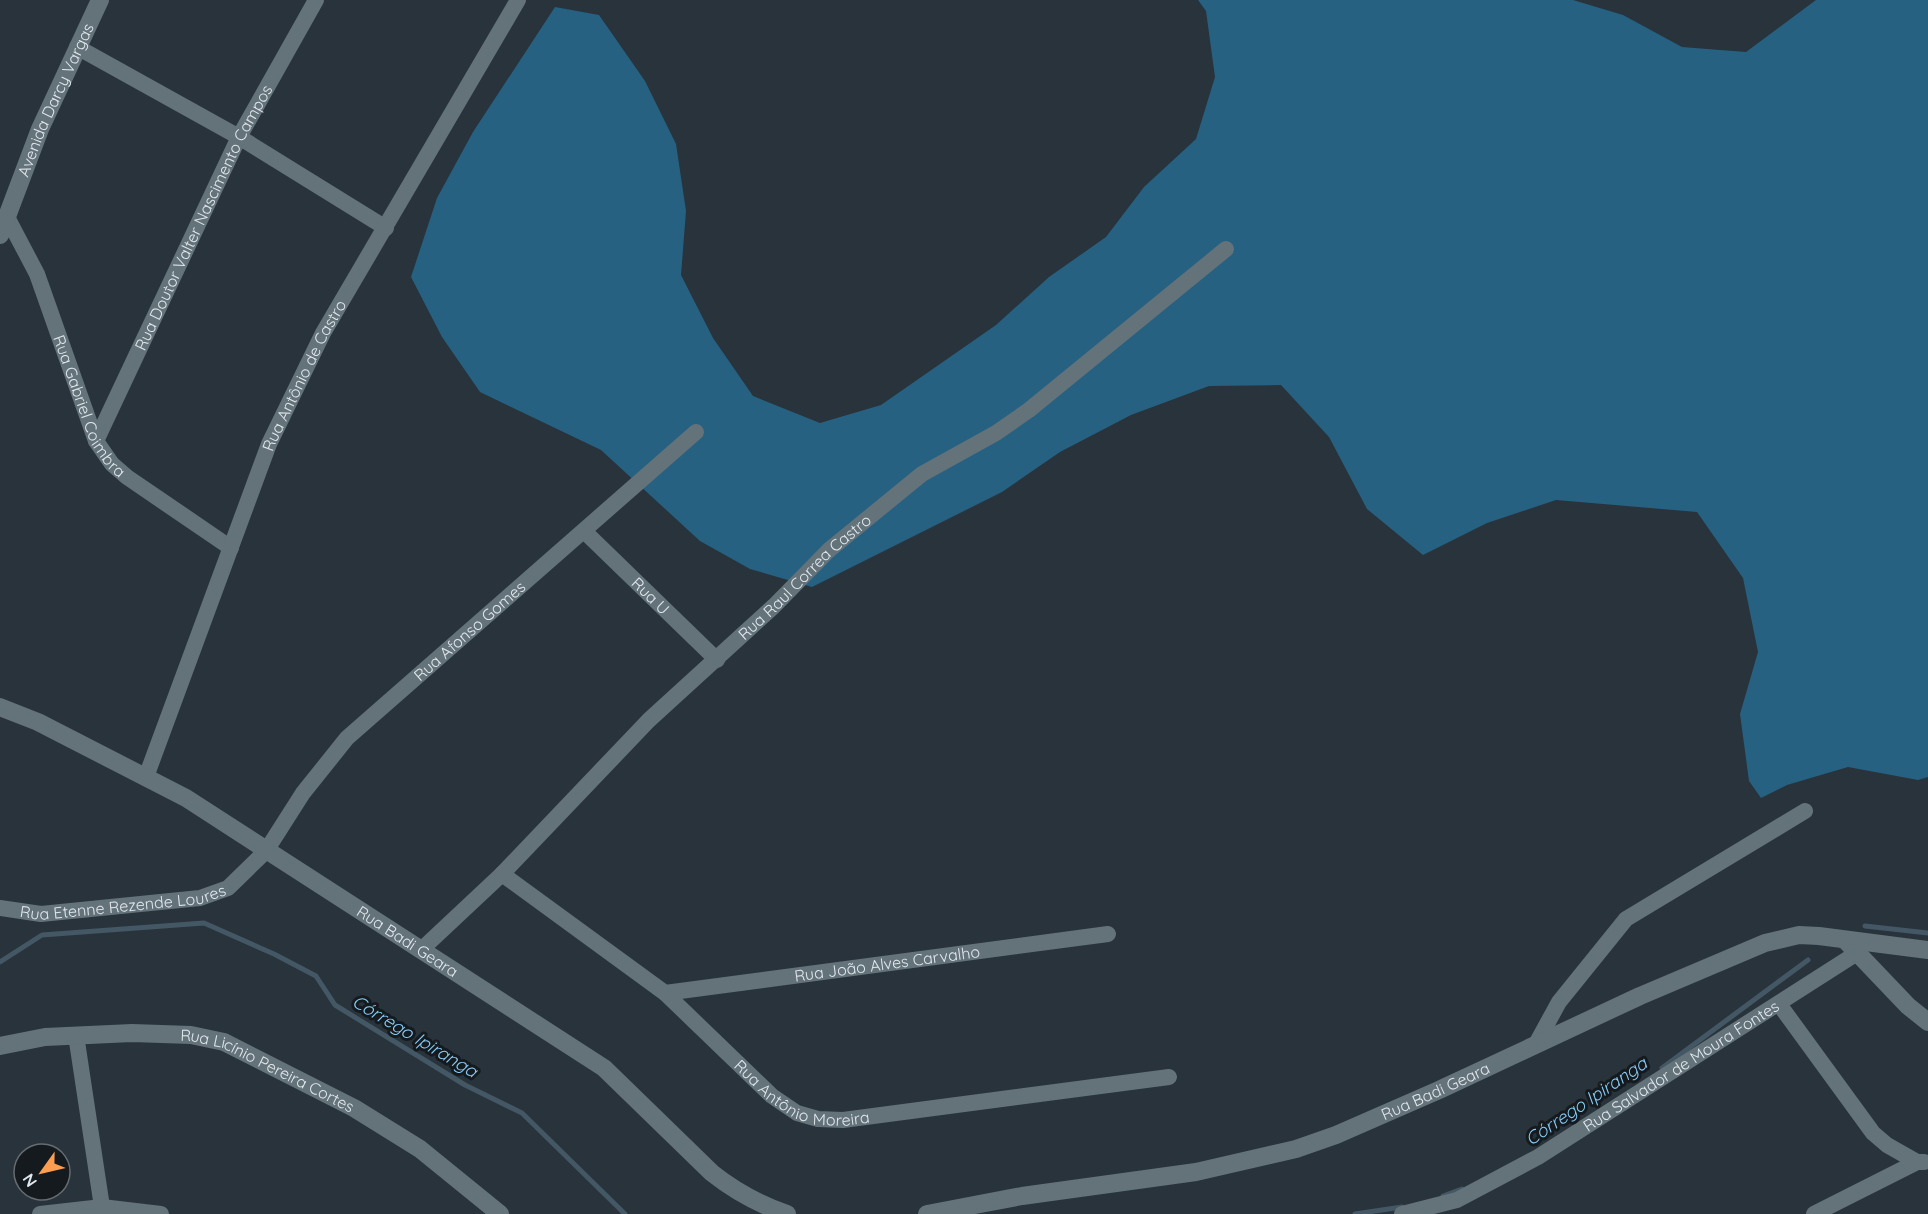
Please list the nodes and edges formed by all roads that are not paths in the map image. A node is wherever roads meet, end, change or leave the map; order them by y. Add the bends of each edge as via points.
1 (100, 0) edge
2 (316, 0) edge
3 (518, 0) edge
4 (77, 47) junction
5 (239, 137) junction
6 (7, 217) junction
7 (386, 228) junction
8 (0, 235) edge
9 (1226, 249) dead end
10 (696, 432) dead end
11 (96, 441) junction
12 (584, 531) junction
13 (231, 548) junction
14 (717, 660) junction
15 (0, 707) edge
16 (146, 777) junction
17 (1805, 811) dead end
18 (266, 851) junction
19 (502, 874) junction
20 (0, 908) edge
21 (1108, 934) dead end
22 (1852, 947) junction
23 (422, 949) junction
24 (1928, 950) edge
25 (665, 993) junction
26 (1779, 1004) junction
27 (1928, 1022) edge
28 (76, 1035) junction
29 (1536, 1044) junction
30 (0, 1046) edge
31 (1169, 1077) dead end
32 (1922, 1162) edge
33 (102, 1207) junction
34 (40, 1214) edge
35 (161, 1214) edge
36 (500, 1214) edge
37 (787, 1214) edge
38 (927, 1214) edge
39 (1402, 1214) edge
40 (1814, 1214) edge

1 - 4 street, Avenida Darcy Vargas
2 - 5 street, Rua Doutor Valter Nascimento Campos
3 - 7 street, Rua Antônio de Castro via 467,82
4 - 5 street
4 - 6 street, Avenida Darcy Vargas
5 - 7 street
5 - 11 street, Rua Doutor Valter Nascimento Campos
6 - 8 street, Avenida Darcy Vargas
6 - 11 street, Rua Gabriel Coimbra via 37,273
7 - 13 street, Rua Antônio de Castro via 323,333 279,423
9 - 14 street, Rua Raul Correa Castro via 1029,410 922,474 863,520
10 - 12 street, Rua Afonso Gomes
11 - 13 street, Rua Gabriel Coimbra via 127,477
12 - 14 street, Rua U
12 - 18 street, Rua Afonso Gomes via 347,738 303,793
13 - 16 street, Rua Antônio de Castro
14 - 19 street, Rua Raul Correa Castro via 655,714
15 - 16 street, Rua Badi Geara
16 - 18 street, Rua Badi Geara via 186,798
17 - 29 street via 1626,919 1559,1002
18 - 20 street, Rua Etenne Rezende Loures via 228,888 200,898 41,914
18 - 23 street, Rua Badi Geara
19 - 23 street, Rua Raul Correa Castro
19 - 25 street, Rua Antônio Moreira
21 - 25 street, Rua João Alves Carvalho
22 - 24 street, Rua Badi Geara
22 - 26 street, Rua Salvador de Moura Fontes
22 - 27 street
22 - 29 street, Rua Badi Geara via 1799,935 1765,943
23 - 37 street, Rua Badi Geara via 604,1068 730,1188
25 - 31 street, Rua Antônio Moreira via 771,1095 797,1113 818,1119 843,1120
26 - 32 street via 1873,1133 1887,1145
26 - 39 street, Rua Salvador de Moura Fontes via 1479,1190 1457,1200
28 - 30 street, Rua Licínio Pereira Cortes
28 - 33 street
28 - 36 street, Rua Licínio Pereira Cortes via 191,1035 224,1042 354,1108 420,1149
29 - 38 street, Rua Badi Geara via 1439,1090 1296,1149 1196,1172 1022,1196
32 - 40 street
33 - 34 street
33 - 35 street

